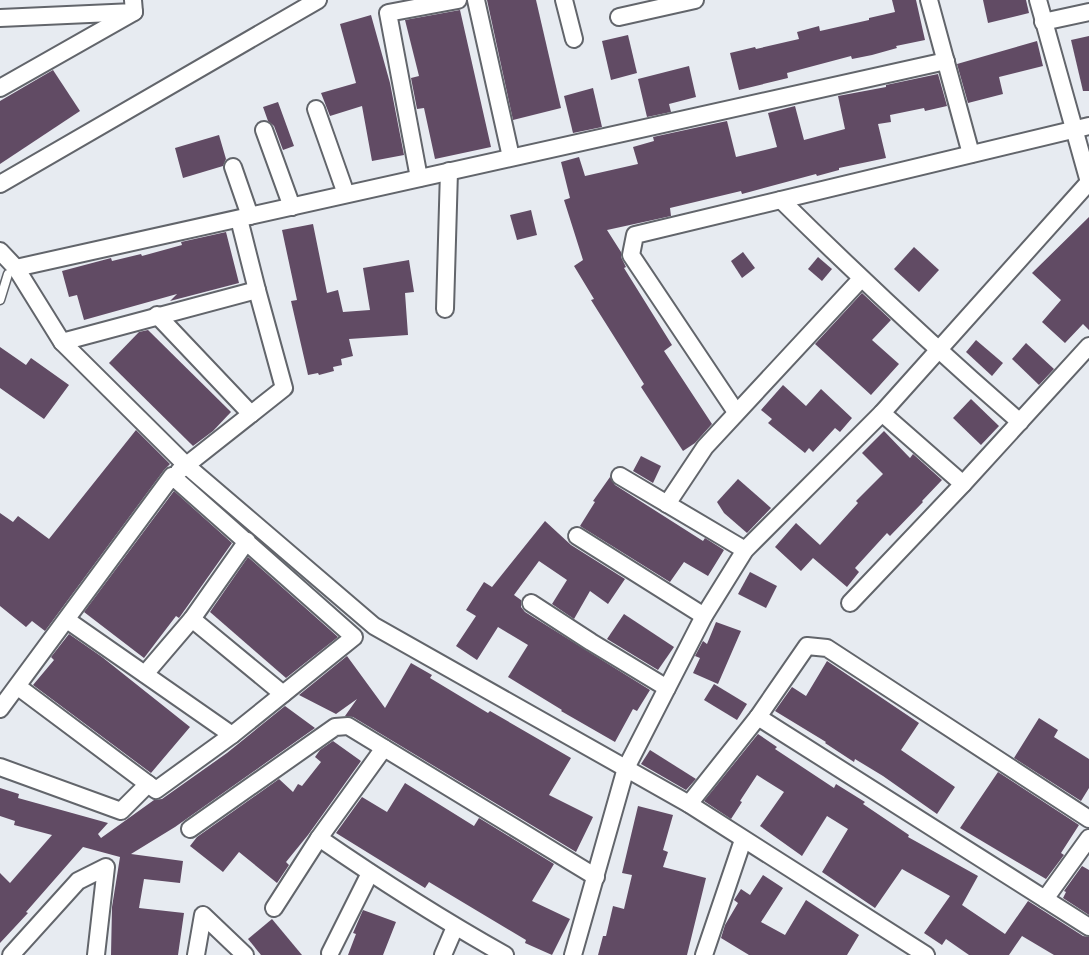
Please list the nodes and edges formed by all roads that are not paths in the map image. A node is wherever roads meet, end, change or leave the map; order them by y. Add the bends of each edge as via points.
1 (318, 0) edge
2 (458, 0) edge
3 (476, 0) edge
4 (564, 0) edge
5 (695, 0) edge
6 (929, 0) edge
7 (1038, 0) edge
8 (133, 6) edge
9 (1089, 12) edge
10 (619, 17) dead end
11 (0, 18) edge
12 (1043, 22) junction
13 (574, 39) dead end
14 (946, 61) junction
15 (0, 88) edge
16 (316, 109) dead end
17 (1081, 128) edge
18 (264, 130) dead end
19 (971, 154) junction
20 (511, 157) junction
21 (232, 167) dead end
22 (449, 171) junction
23 (419, 178) junction
24 (1089, 182) edge
25 (0, 184) edge
26 (346, 194) junction
27 (781, 200) junction
28 (292, 207) junction
29 (244, 218) junction
30 (0, 250) edge
31 (11, 273) edge
32 (861, 279) junction
33 (257, 290) junction
34 (0, 300) edge
35 (445, 309) dead end
36 (157, 315) junction
37 (62, 342) junction
38 (1089, 346) edge
39 (938, 350) junction
40 (736, 412) junction
41 (882, 413) junction
42 (251, 414) junction
43 (1020, 422) junction
44 (187, 466) junction
45 (172, 476) junction
46 (620, 476) dead end
47 (963, 484) junction
48 (667, 504) junction
49 (578, 536) dead end
50 (247, 542) junction
51 (745, 550) junction
52 (531, 603) dead end
53 (850, 603) dead end
54 (704, 616) junction
55 (192, 619) junction
56 (67, 620) junction
57 (145, 674) junction
58 (17, 686) junction
59 (667, 688) junction
60 (283, 694) junction
61 (0, 709) edge
62 (758, 717) junction
63 (232, 735) junction
64 (384, 748) junction
65 (0, 767) edge
66 (626, 768) junction
67 (148, 783) junction
68 (689, 804) junction
69 (1089, 819) edge
70 (190, 829) dead end
71 (319, 838) junction
72 (1089, 838) edge
73 (743, 840) junction
74 (370, 873) junction
75 (596, 878) junction
76 (1045, 899) junction
77 (274, 908) dead end
78 (455, 927) junction
79 (1089, 927) edge
80 (330, 953) dead end
81 (11, 955) edge
82 (96, 955) edge
83 (196, 955) edge
84 (245, 955) edge
85 (443, 955) edge
86 (505, 955) edge
87 (573, 955) edge
88 (704, 955) edge
89 (926, 955) edge

1 - 25 street
2 - 23 street via 388,13
3 - 20 street
4 - 13 street
5 - 10 street
6 - 14 street
7 - 12 street
8 - 11 street
8 - 15 street
9 - 12 street
12 - 17 street
14 - 19 street
14 - 20 street
16 - 26 street
17 - 19 street
17 - 24 street
18 - 28 street
19 - 27 street
20 - 22 street
21 - 29 street
22 - 23 street
22 - 35 street
23 - 26 street
24 - 39 street
26 - 28 street
27 - 32 street
27 - 40 street via 635,235 631,255
28 - 29 street
29 - 31 street
29 - 33 street
30 - 31 street
31 - 34 lane
31 - 37 street
32 - 39 street
32 - 40 street
33 - 36 street
33 - 42 street via 284,388
36 - 37 street
36 - 42 street
37 - 44 street
38 - 43 street
39 - 41 street
39 - 43 street
40 - 48 street via 705,447
41 - 47 street
41 - 51 street
42 - 44 street
43 - 47 street
44 - 45 street
44 - 66 street via 374,626
45 - 50 street
45 - 56 street
46 - 48 street
47 - 53 street
48 - 51 street
49 - 54 street
50 - 55 street
50 - 60 street via 354,637
51 - 54 street
52 - 59 street
54 - 59 street
55 - 57 street
55 - 60 street
56 - 57 street
56 - 58 street
57 - 63 street
58 - 61 street
58 - 67 street
59 - 66 street
60 - 63 street
62 - 68 street
62 - 69 street via 807,646 827,648
62 - 76 street
63 - 67 street via 156,790
64 - 70 street via 348,726 335,727
64 - 71 street
64 - 75 street
65 - 67 street via 121,811
66 - 68 street
66 - 75 street
68 - 73 street
71 - 74 street
71 - 77 street
72 - 76 street
73 - 88 street
73 - 89 street
74 - 78 street
74 - 80 street
75 - 87 street
76 - 79 street
78 - 85 street
78 - 86 street
81 - 82 street via 78,880 106,867
83 - 84 street via 204,915

